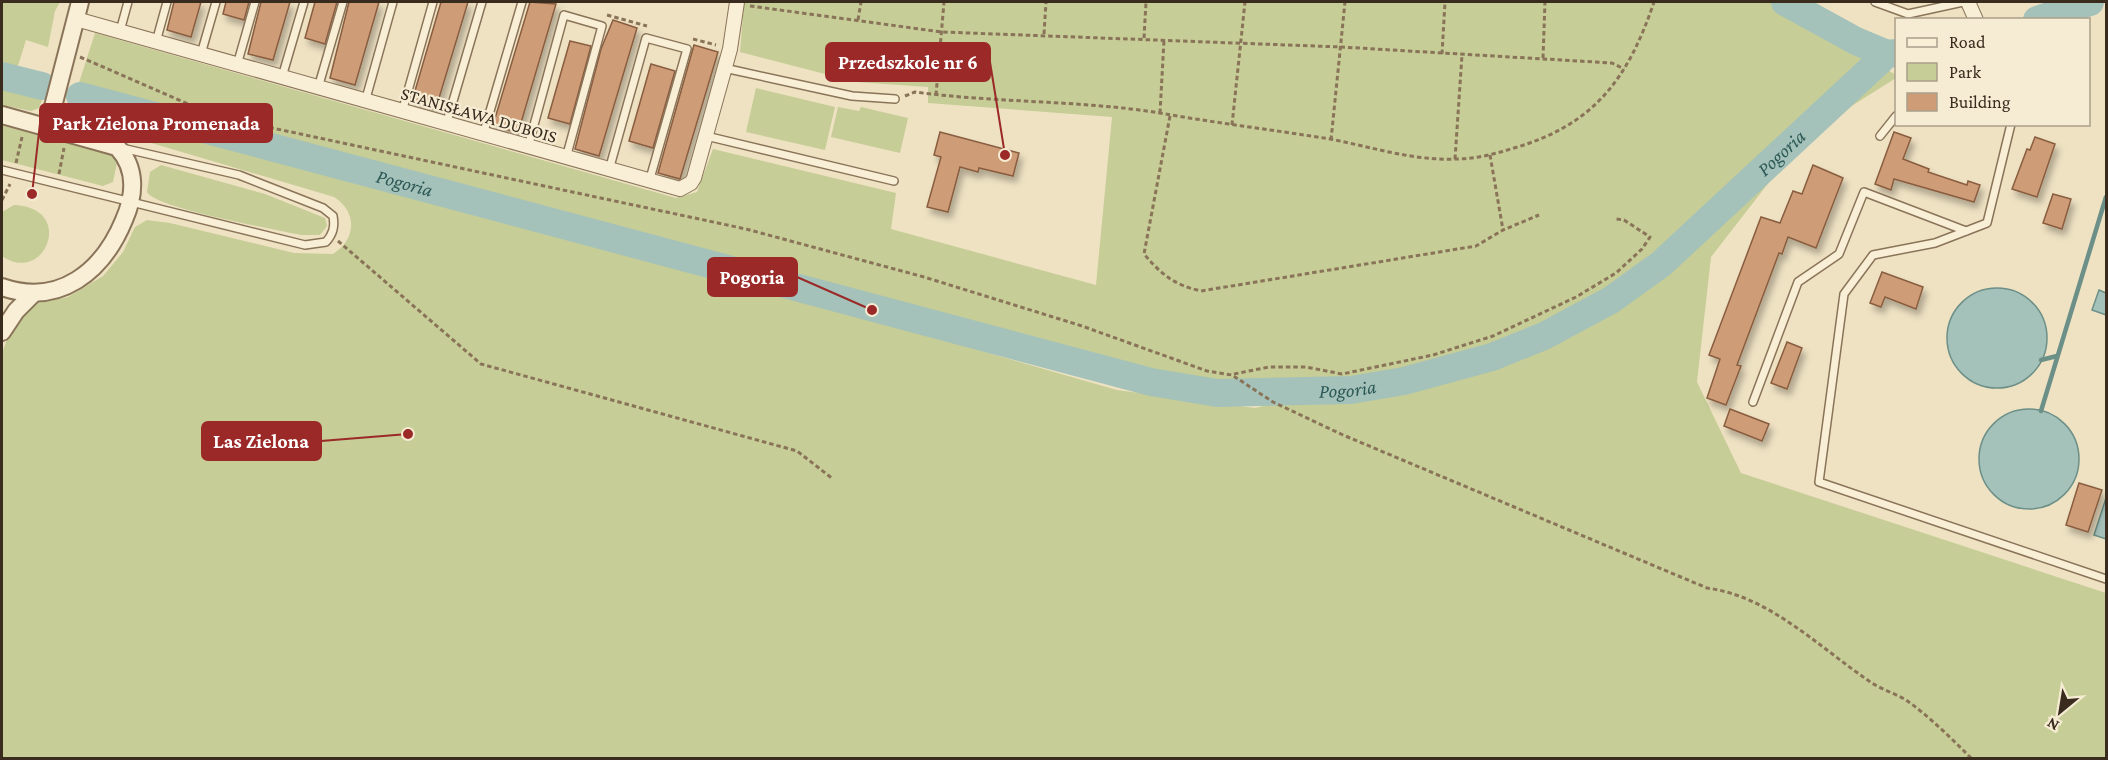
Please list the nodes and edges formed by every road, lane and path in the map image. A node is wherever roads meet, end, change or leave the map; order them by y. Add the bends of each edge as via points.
1 (80, 2) edge
2 (128, 2) edge
3 (167, 2) edge
4 (216, 2) edge
5 (255, 2) edge
6 (304, 2) edge
7 (343, 2) edge
8 (393, 2) edge
9 (433, 2) edge
10 (482, 2) edge
11 (522, 2) edge
12 (861, 2) edge
13 (944, 2) edge
14 (1046, 2) edge
15 (1146, 2) edge
16 (1245, 2) edge
17 (1345, 2) edge
18 (1445, 2) edge
19 (1545, 2) edge
20 (1654, 2) edge
21 (1875, 2) edge
22 (1963, 2) edge
23 (1968, 2) edge
24 (737, 5) edge
25 (597, 12) dead end
26 (1975, 18) edge
27 (76, 19) junction
28 (858, 21) junction
29 (649, 27) dead end
30 (120, 32) junction
31 (942, 32) junction
32 (1044, 34) junction
33 (684, 36) dead end
34 (1144, 38) junction
35 (1164, 40) junction
36 (156, 42) junction
37 (1241, 44) junction
38 (1341, 47) junction
39 (730, 49) junction
40 (67, 54) junction
41 (201, 54) junction
42 (1442, 54) junction
43 (1462, 55) junction
44 (1543, 58) junction
45 (237, 65) junction
46 (724, 68) junction
47 (1624, 69) junction
48 (282, 78) junction
49 (318, 88) junction
50 (936, 95) junction
51 (895, 99) joint
52 (365, 102) junction
53 (402, 112) junction
54 (1160, 113) junction
55 (2, 115) edge
56 (1170, 116) junction
57 (1895, 117) edge
58 (27, 121) junction
59 (446, 125) junction
60 (1232, 125) junction
61 (48, 126) junction
62 (2011, 126) edge
63 (68, 132) junction
64 (483, 135) junction
65 (706, 136) junction
66 (1880, 136) dead end
67 (1331, 140) junction
68 (117, 147) junction
69 (528, 147) junction
70 (1490, 155) junction
71 (566, 158) junction
72 (1455, 159) junction
73 (2, 170) edge
74 (609, 170) junction
75 (13, 173) junction
76 (894, 181) dead end
77 (649, 182) junction
78 (57, 184) junction
79 (2, 200) edge
80 (131, 203) junction
81 (1539, 215) dead end
82 (1616, 219) dead end
83 (1503, 230) junction
84 (1966, 231) junction
85 (332, 235) junction
86 (2, 287) edge
87 (34, 293) junction
88 (2, 332) edge
89 (1232, 375) junction
90 (1753, 402) dead end
91 (833, 479) dead end
92 (2106, 579) edge
93 (1971, 759) edge

1 - 27 street
2 - 30 lane
3 - 36 lane
4 - 41 lane
5 - 45 lane
6 - 48 lane
7 - 49 lane
8 - 52 lane
9 - 53 lane
10 - 59 lane
11 - 64 lane
12 - 28 path
13 - 31 path
14 - 32 path
15 - 34 path
16 - 37 path
17 - 38 path
18 - 42 path
19 - 44 path
20 - 47 path
21 - 22 lane via 1908,14
23 - 26 street
24 - 28 path
24 - 39 street, STANISŁAWA DUBOIS
25 - 29 path
27 - 30 street, STANISŁAWA DUBOIS
27 - 40 street
28 - 31 path
30 - 36 street, STANISŁAWA DUBOIS
31 - 32 path
31 - 50 path
32 - 34 path
33 - 39 path
34 - 35 path
35 - 37 path
35 - 54 path
36 - 41 street, STANISŁAWA DUBOIS
37 - 38 path
37 - 60 path
38 - 42 path
38 - 67 path
39 - 46 street, STANISŁAWA DUBOIS
40 - 61 street
40 - 89 path via 94,61 192,106 263,126 746,229 924,277 1082,326 1207,371
41 - 45 street, STANISŁAWA DUBOIS
42 - 43 path
43 - 44 path
43 - 72 path
44 - 47 path via 1612,63
45 - 48 street, STANISŁAWA DUBOIS
46 - 51 lane via 852,96
46 - 65 street, STANISŁAWA DUBOIS
47 - 70 path via 1595,106 1569,127
48 - 49 street, STANISŁAWA DUBOIS
49 - 52 street, STANISŁAWA DUBOIS
50 - 51 path via 915,92
50 - 54 path
52 - 53 street, STANISŁAWA DUBOIS
53 - 59 street, STANISŁAWA DUBOIS
54 - 56 path
55 - 58 street
56 - 60 path
56 - 83 path via 1144,254 1162,276 1185,287 1200,291 1476,246
57 - 66 lane
58 - 61 street
58 - 75 path
59 - 64 street, STANISŁAWA DUBOIS
60 - 67 path
61 - 63 street
62 - 84 lane via 1987,223
63 - 68 street
63 - 78 path
64 - 69 street, STANISŁAWA DUBOIS
65 - 76 lane
65 - 77 street, STANISŁAWA DUBOIS via 691,183 680,189
67 - 72 path via 1418,157
68 - 80 street via 130,169
68 - 85 lane via 239,175 322,208 333,216
69 - 71 street, STANISŁAWA DUBOIS
69 - 71 lane via 564,15 602,26
70 - 72 path
70 - 83 path
71 - 74 street, STANISŁAWA DUBOIS
73 - 75 lane
74 - 77 street, STANISŁAWA DUBOIS
74 - 77 lane via 646,38 687,49
75 - 78 lane
75 - 79 path
78 - 80 lane
80 - 85 lane via 305,245 326,242
80 - 87 street via 117,237 97,266 65,286
81 - 83 path
82 - 89 path via 1650,237 1642,249 1616,273 1576,297 1493,336 1433,355 1342,374 1306,367 1269,367
84 - 90 lane via 1863,192 1839,254 1798,282
84 - 92 lane via 1935,243 1873,255 1844,294 1819,482
85 - 91 path via 481,364 797,452
86 - 87 street
87 - 88 street
89 - 93 path via 1273,402 1343,435 1707,588 1732,591 1803,631 1871,683 1904,699

